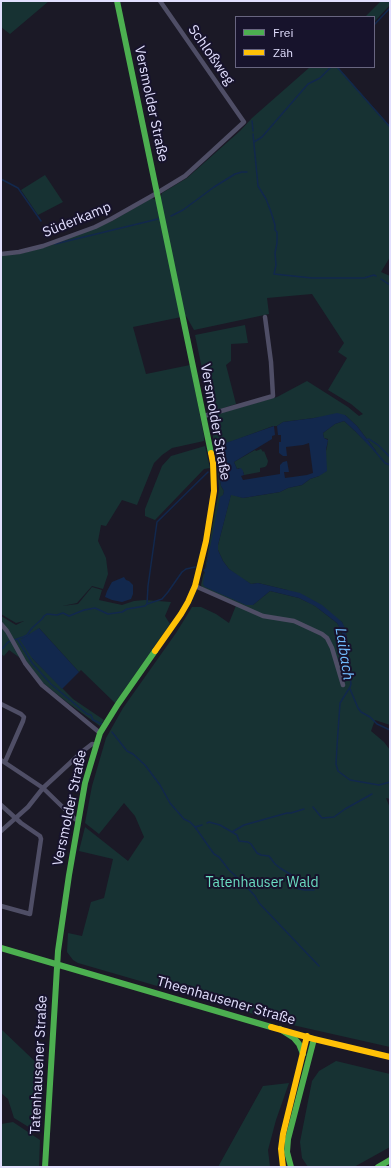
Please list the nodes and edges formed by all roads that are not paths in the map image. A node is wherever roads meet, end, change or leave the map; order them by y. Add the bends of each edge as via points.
1 (117, 1) edge
2 (160, 1) edge
3 (244, 122) joint
4 (157, 193) junction
5 (1, 254) edge
6 (265, 317) dead end
7 (204, 416) junction
8 (195, 586) junction
9 (1, 624) edge
10 (343, 685) dead end
11 (1, 704) edge
12 (100, 733) junction
13 (96, 745) junction
14 (3, 761) edge
15 (43, 788) junction
16 (1, 805) edge
17 (16, 818) junction
18 (78, 820) junction
19 (1, 831) edge
20 (1, 906) edge
21 (1, 948) edge
22 (57, 965) junction
23 (280, 1029) junction
24 (307, 1036) junction
25 (314, 1039) junction
26 (303, 1054) junction
27 (390, 1057) edge
28 (390, 1160) edge
29 (45, 1167) edge
30 (283, 1167) edge
31 (291, 1167) edge
32 (378, 1167) edge

1 - 4 main road, Versmolder Straße
2 - 3 street, Schloßweg
3 - 4 street, Süderkamp via 185,176
4 - 5 street, Süderkamp via 95,227 43,246
4 - 7 main road, Versmolder Straße
6 - 7 street via 273,396
7 - 8 main road, Versmolder Straße via 213,462 214,490 206,541
8 - 10 street via 264,616 294,621 322,634 332,648
8 - 12 main road, Versmolder Straße via 181,614
9 - 12 street via 42,685
11 - 14 street via 24,717
12 - 13 main road, Versmolder Straße
13 - 15 street via 88,746
13 - 18 main road, Versmolder Straße
14 - 15 street
15 - 17 street
15 - 18 street
16 - 17 street
17 - 19 street
17 - 20 street via 41,839 30,914
18 - 22 main road, Versmolder Straße
21 - 22 main road, Theenhausener Straße
22 - 23 main road, Theenhausener Straße
22 - 29 main road, Tatenhausener Straße
23 - 24 main road, Theenhausener Straße
23 - 26 main road via 294,1038
24 - 25 main road, Theenhausener Straße
24 - 26 main road
25 - 27 main road, Theenhausener Straße
25 - 31 main road via 288,1139 287,1152
26 - 30 main road via 283,1134
28 - 32 main road

